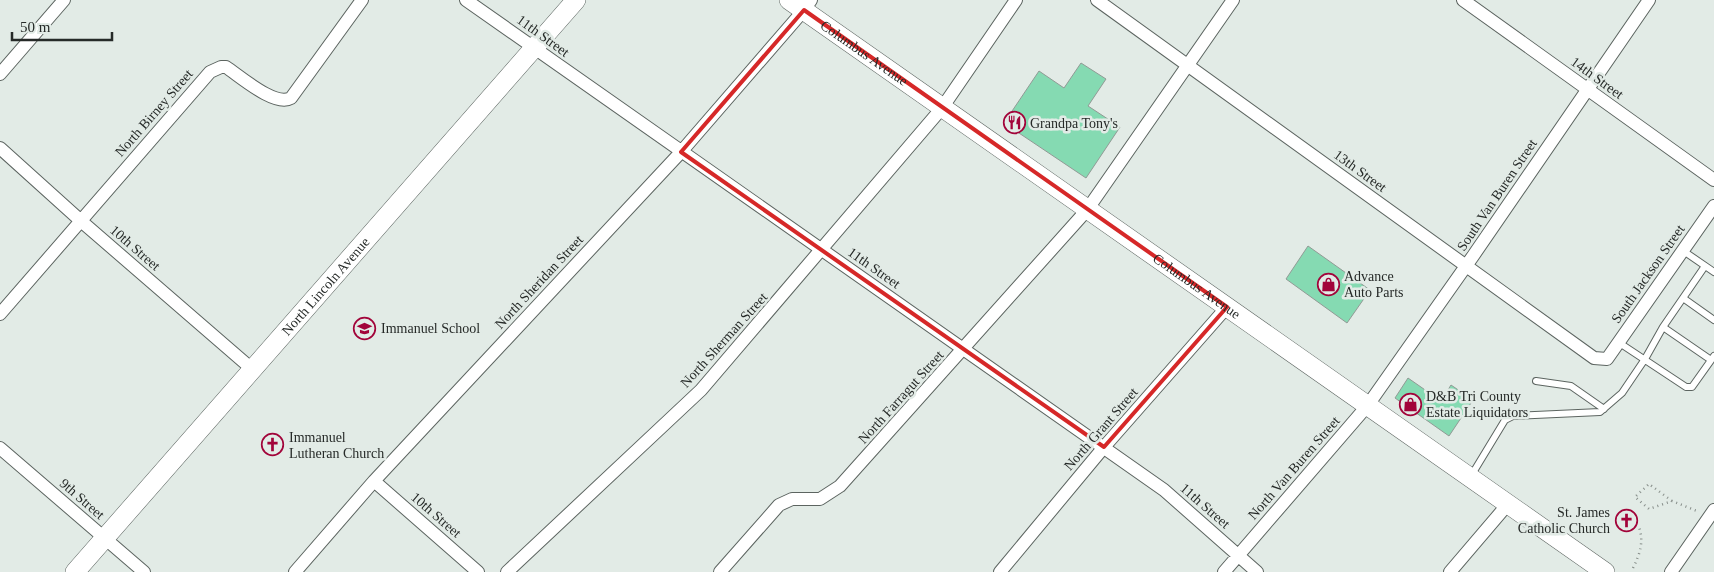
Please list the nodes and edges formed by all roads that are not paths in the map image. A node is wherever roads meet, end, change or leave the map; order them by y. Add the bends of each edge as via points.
1 (64, 0) edge
2 (362, 0) edge
3 (466, 0) edge
4 (576, 0) edge
5 (1016, 0) edge
6 (1098, 0) edge
7 (1233, 0) edge
8 (1463, 0) edge
9 (1649, 0) edge
10 (801, 4) edge
11 (534, 48) junction
12 (1189, 65) junction
13 (0, 74) edge
14 (1587, 90) junction
15 (942, 108) junction
16 (0, 148) edge
17 (681, 152) junction
18 (1714, 180) edge
19 (1714, 206) edge
20 (1087, 210) junction
21 (81, 221) junction
22 (822, 250) junction
23 (1682, 250) junction
24 (1705, 266) junction
25 (1466, 267) junction
26 (1714, 272) edge
27 (1683, 298) junction
28 (1227, 307) junction
29 (0, 314) edge
30 (1714, 320) edge
31 (1663, 327) junction
32 (1618, 342) junction
33 (964, 349) junction
34 (1712, 358) edge
35 (1607, 359) joint
36 (1644, 359) junction
37 (252, 369) junction
38 (1536, 381) dead end
39 (1368, 406) junction
40 (1604, 408) junction
41 (1104, 447) junction
42 (0, 448) edge
43 (1470, 477) junction
44 (374, 481) junction
45 (1508, 504) junction
46 (1714, 510) edge
47 (104, 538) junction
48 (1238, 555) junction
49 (75, 572) edge
50 (144, 572) edge
51 (295, 572) edge
52 (478, 572) edge
53 (508, 572) edge
54 (720, 572) edge
55 (1000, 572) edge
56 (1224, 572) edge
57 (1257, 572) edge
58 (1450, 572) edge
59 (1605, 572) edge
60 (1671, 572) edge

1 - 13 street
2 - 21 street, North Birney Street via 292,98 286,101 264,93 226,67 210,72
3 - 11 street, 11th Street
4 - 11 street, North Lincoln Avenue
5 - 15 street, North Sherman Street
6 - 12 street, 13th Street
7 - 12 street, North Farragut Street
8 - 14 street, 14th Street
9 - 14 street, South Van Buren Street
10 - 15 street, Columbus Avenue
10 - 17 street, North Sheridan Street
11 - 17 street, 11th Street
11 - 37 street, North Lincoln Avenue
12 - 20 street, North Farragut Street
12 - 25 street, 13th Street
14 - 18 street, 14th Street
14 - 25 street, South Van Buren Street
15 - 20 street, Columbus Avenue
15 - 22 street, North Sherman Street
16 - 21 street, 10th Street
17 - 22 street, 11th Street
17 - 44 street, North Sheridan Street
19 - 23 street, South Jackson Street
20 - 28 street, Columbus Avenue
20 - 33 street, North Farragut Street
21 - 29 street, North Birney Street
21 - 37 street, 10th Street
22 - 33 street, 11th Street
22 - 53 street, North Sherman Street via 700,390
23 - 24 lane
23 - 32 street, South Jackson Street
24 - 26 lane
24 - 27 lane
25 - 35 street, 13th Street via 1594,358
25 - 39 street, South Van Buren Street
27 - 30 lane
27 - 31 lane
28 - 39 street, Columbus Avenue
28 - 41 street, North Grant Street
31 - 34 lane
31 - 36 lane
32 - 35 street, South Jackson Street
32 - 36 lane
33 - 41 street, 11th Street
33 - 54 street, North Farragut Street via 840,486 820,499 792,499 779,505
34 - 36 lane via 1692,387 1686,387
36 - 40 lane via 1622,393
37 - 47 street, North Lincoln Avenue
38 - 40 lane via 1571,386
39 - 43 street, Columbus Avenue
39 - 48 street, North Van Buren Street
40 - 43 lane via 1600,412 1513,416 1505,420
41 - 48 street, 11th Street via 1164,490
41 - 55 street, North Grant Street
42 - 47 street, 9th Street
43 - 45 street, Columbus Avenue
44 - 51 street, North Sheridan Street
44 - 52 street, 10th Street
45 - 58 street
45 - 59 street, Columbus Avenue
46 - 60 street
47 - 49 street, North Lincoln Avenue
47 - 50 street, 9th Street
48 - 56 street, North Van Buren Street
48 - 57 street, 11th Street

